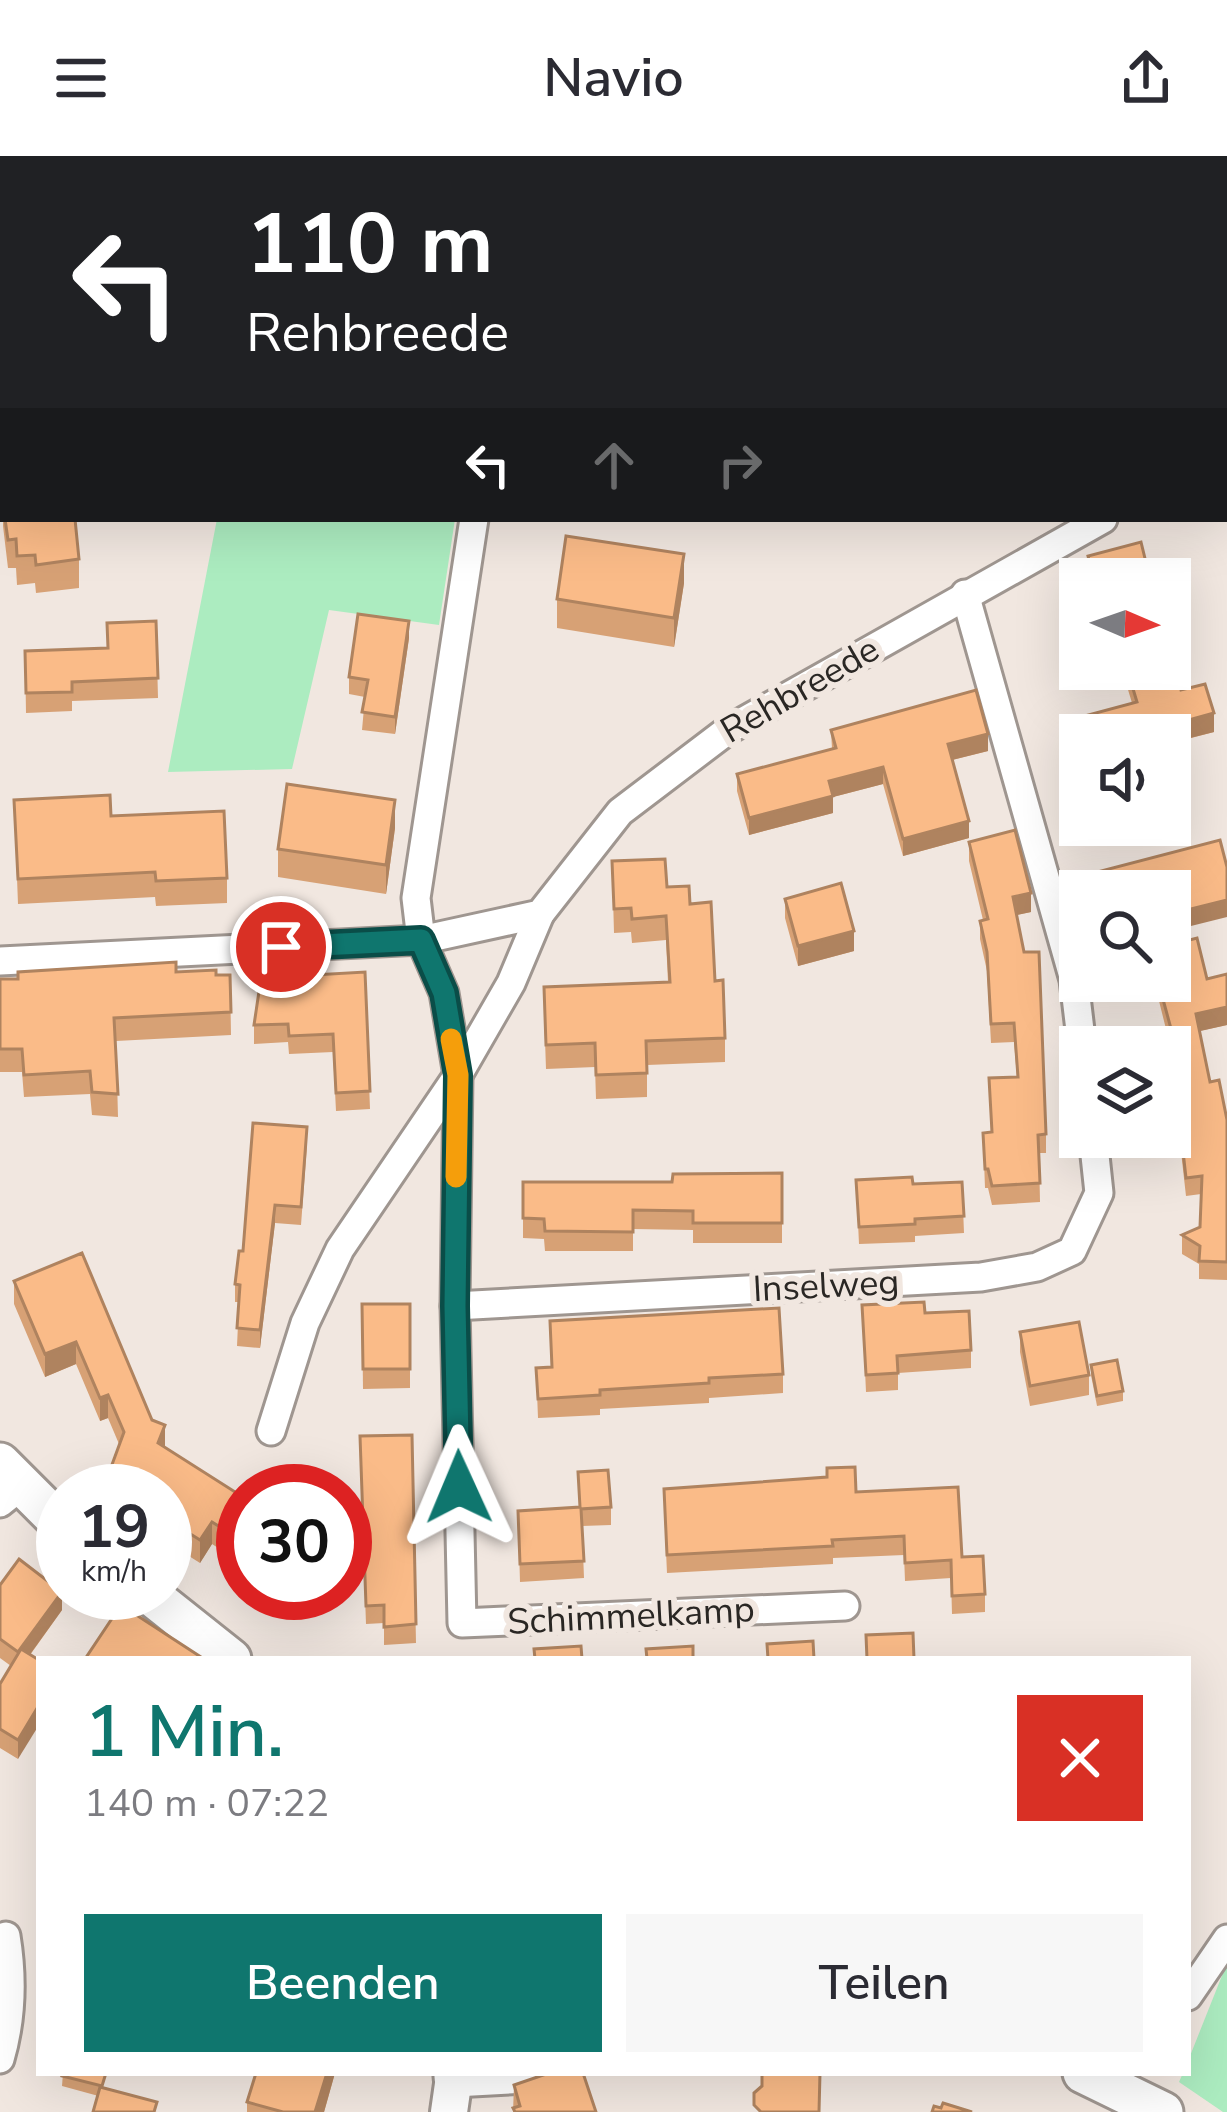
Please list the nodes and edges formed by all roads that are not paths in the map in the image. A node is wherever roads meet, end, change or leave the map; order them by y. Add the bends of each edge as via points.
1 (474, 522) edge
2 (1098, 522) edge
3 (965, 595) junction
4 (540, 914) junction
5 (421, 940) junction
6 (0, 961) edge
7 (1079, 1026) edge
8 (458, 1075) junction
9 (1095, 1158) edge
10 (455, 1306) junction
11 (271, 1431) dead end
12 (6, 1484) edge
13 (36, 1506) edge
14 (845, 1606) dead end
15 (182, 1620) edge
16 (227, 1656) edge
17 (6, 1936) dead end
18 (1227, 1939) edge
19 (6, 1974) edge
20 (1191, 1992) edge
21 (0, 2059) edge
22 (510, 2076) edge
23 (1092, 2076) edge
24 (452, 2087) edge
25 (1151, 2095) edge

1 - 5 street, Schimmelkamp via 416,898
2 - 3 street, Rehbreede
3 - 4 street, Rehbreede via 728,730 620,812
3 - 7 street via 1074,980
4 - 5 street
4 - 8 street, Rehbreede
5 - 6 street
5 - 8 street, Schimmelkamp via 444,993
8 - 10 street, Schimmelkamp
8 - 11 street via 340,1249 305,1323
9 - 10 street, Inselweg via 1099,1193 1072,1251 1037,1267 981,1277
10 - 14 street, Schimmelkamp via 462,1623
12 - 13 main road
15 - 16 main road
17 - 19 street
18 - 20 street
19 - 21 street via 8,2032
22 - 24 main road
23 - 25 main road

